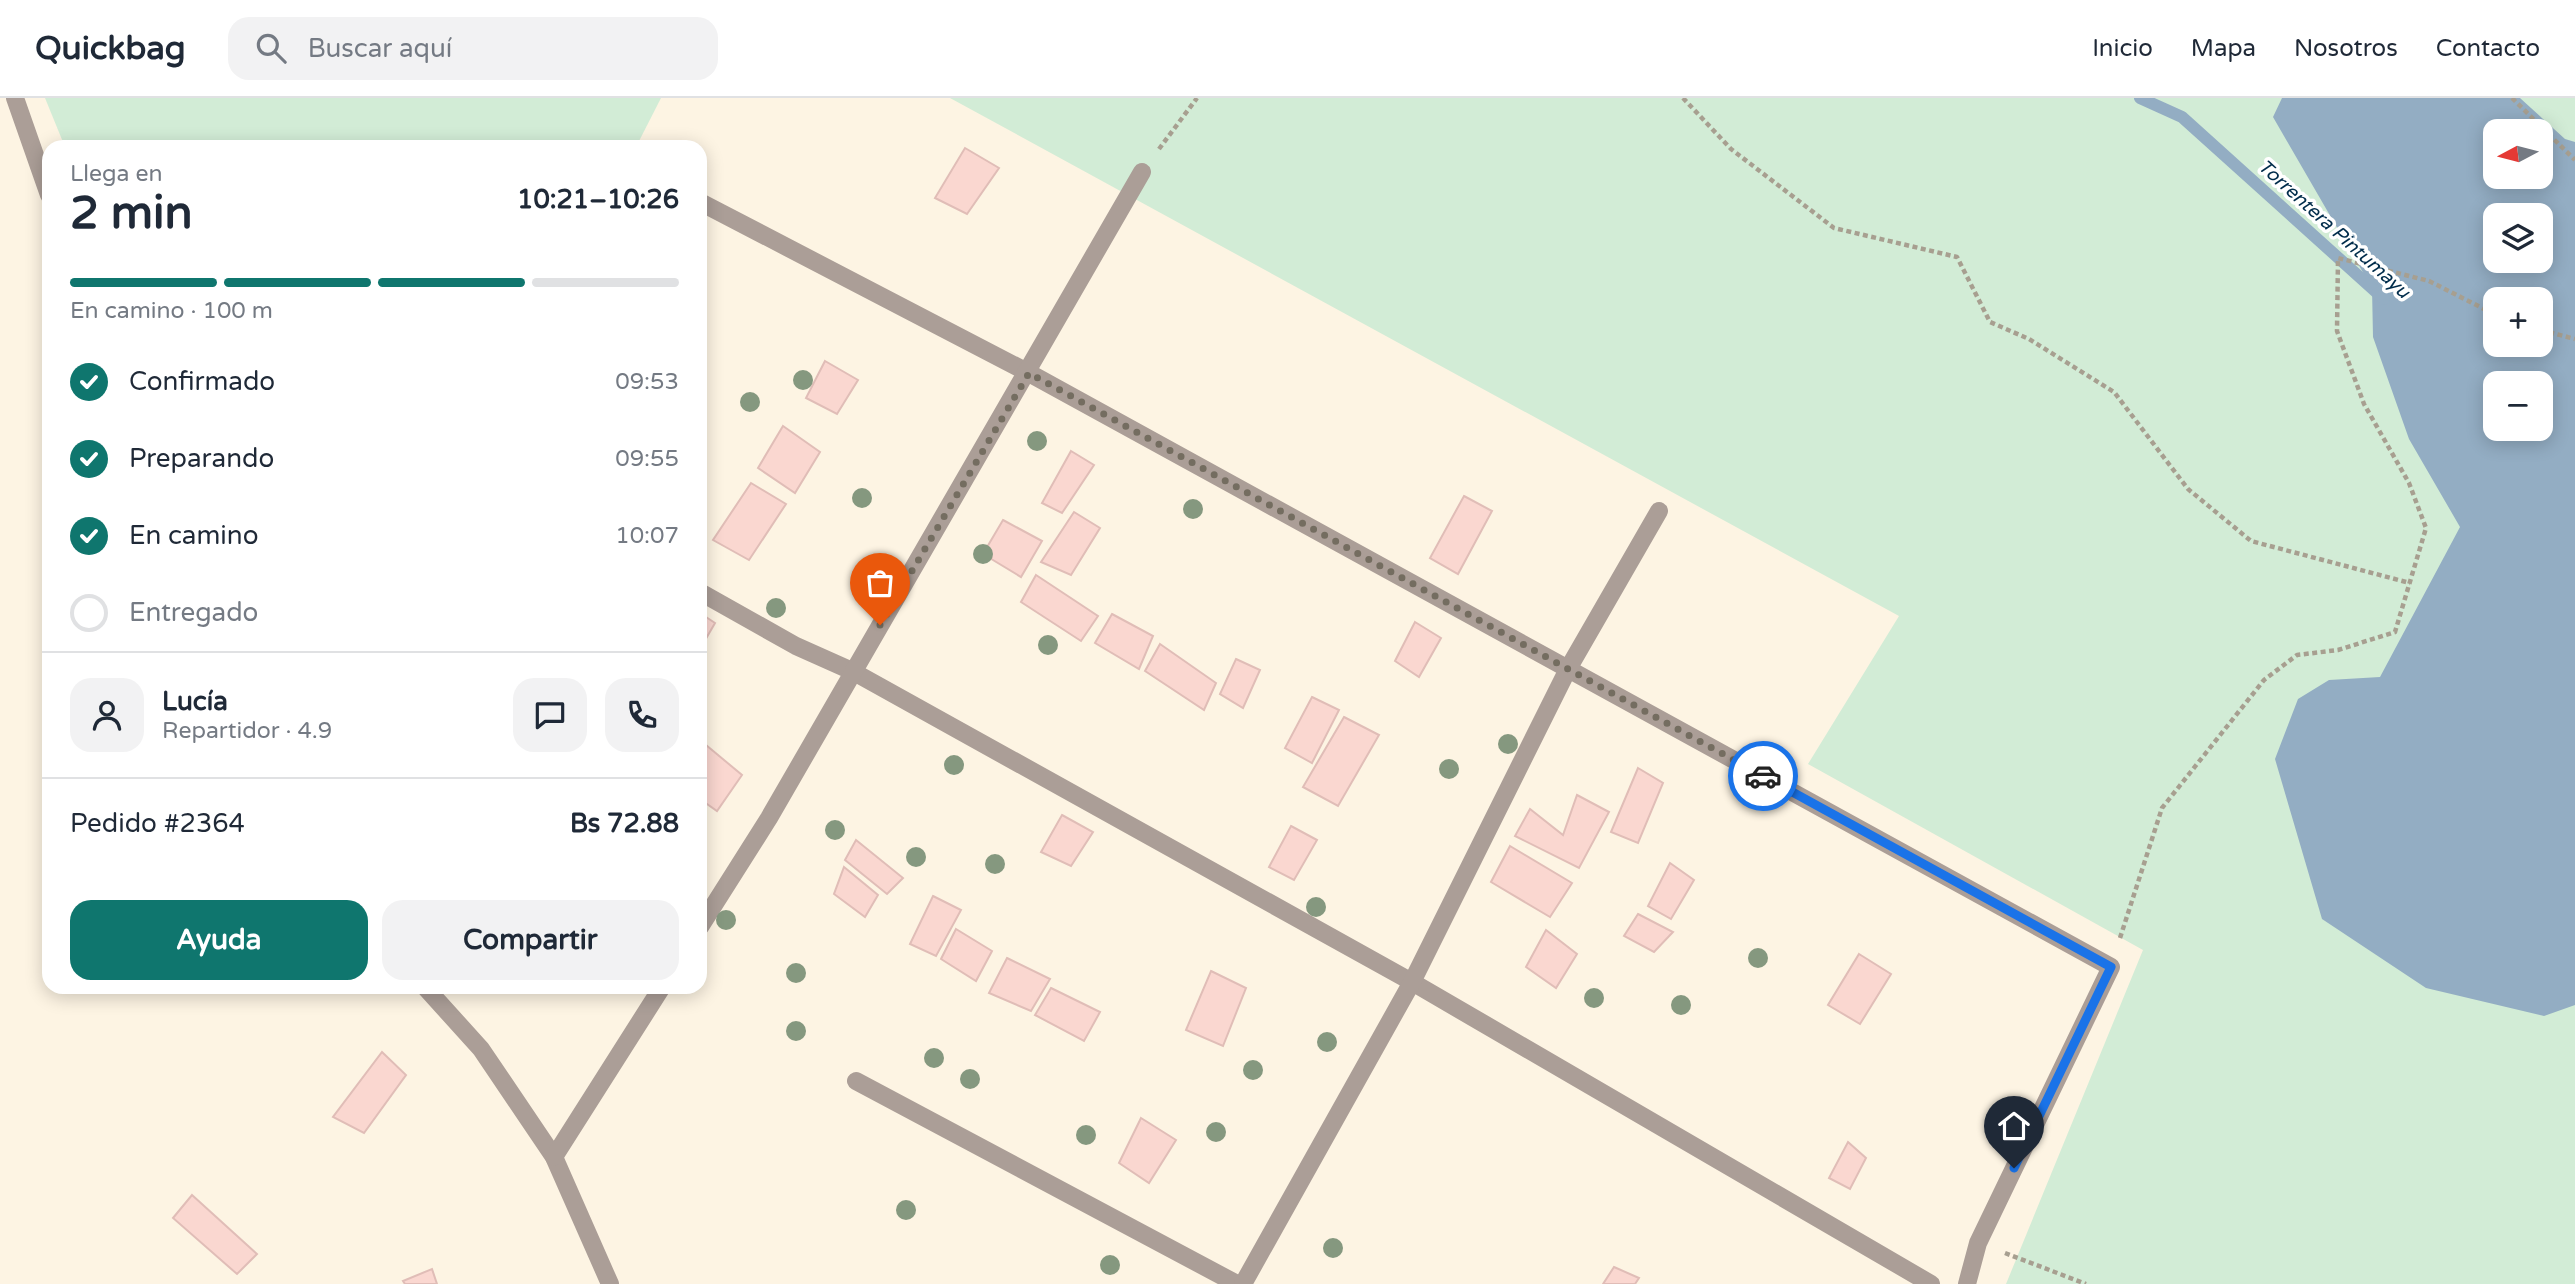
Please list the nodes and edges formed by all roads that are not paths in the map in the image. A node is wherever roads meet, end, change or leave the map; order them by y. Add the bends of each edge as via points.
1 (15, 98) edge
2 (1142, 172) road end
3 (42, 175) edge
4 (707, 206) edge
5 (1029, 373) junction
6 (1659, 512) dead end
7 (707, 596) edge
8 (1568, 669) junction
9 (852, 671) junction
10 (707, 916) edge
11 (1412, 982) junction
12 (431, 994) edge
13 (658, 994) edge
14 (856, 1082) dead end
15 (554, 1157) junction
16 (610, 1284) edge
17 (1237, 1284) edge
18 (1243, 1284) edge
19 (1931, 1284) edge
20 (1967, 1284) edge

1 - 3 street
2 - 5 street
4 - 5 street
5 - 8 street
5 - 9 street
6 - 8 street
7 - 9 street via 796,646
8 - 11 street
8 - 20 street via 2111,967 1978,1243
9 - 10 street
9 - 11 street
11 - 18 street
11 - 19 street
12 - 15 street via 481,1049
13 - 15 street
14 - 17 street
15 - 16 street

